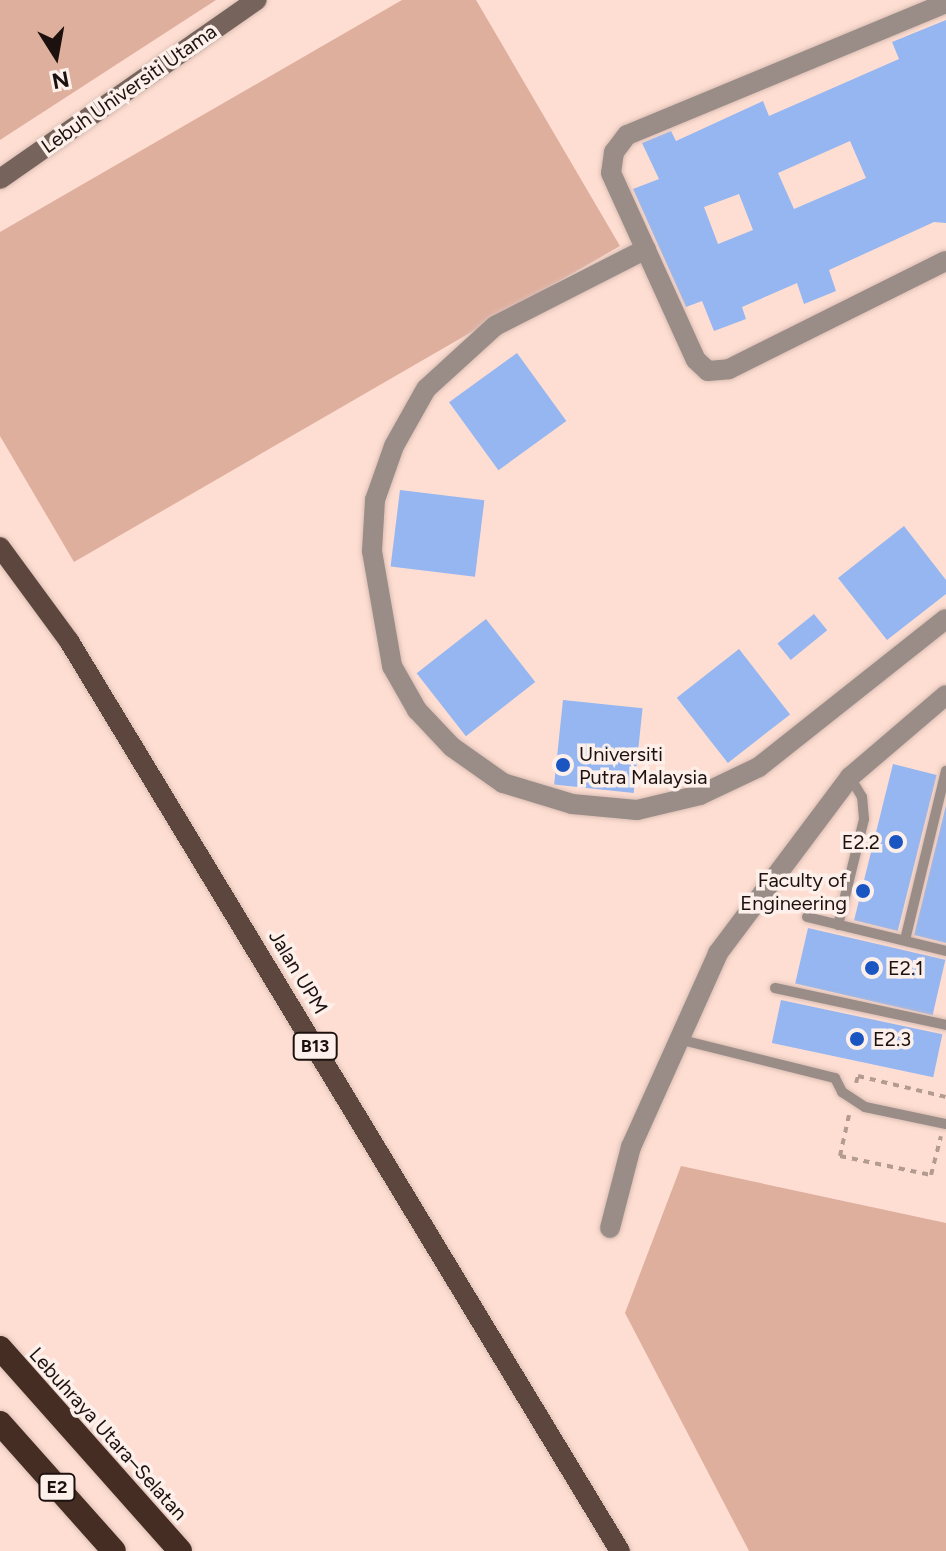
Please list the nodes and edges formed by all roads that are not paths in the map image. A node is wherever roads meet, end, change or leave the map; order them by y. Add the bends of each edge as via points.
1 (257, 0) edge
2 (946, 3) edge
3 (0, 179) edge
4 (646, 249) junction
5 (946, 261) edge
6 (0, 547) edge
7 (946, 619) edge
8 (946, 695) edge
9 (946, 771) edge
10 (850, 777) junction
11 (807, 917) dead end
12 (838, 925) junction
13 (905, 940) junction
14 (946, 951) edge
15 (775, 988) dead end
16 (946, 1025) edge
17 (678, 1039) junction
18 (946, 1124) edge
19 (610, 1228) dead end
20 (0, 1348) edge
21 (0, 1423) edge
22 (114, 1551) edge
23 (180, 1551) edge
24 (620, 1551) edge

1 - 3 main road, Lebuh Universiti Utama
2 - 4 street via 627,135 614,152 611,173
4 - 5 street via 696,360 708,371 729,369
4 - 7 street via 495,326 426,389 394,446 375,500 373,564 392,666 417,710 452,747 503,783 572,804 637,810 700,795 759,767
6 - 24 main road, Jalan UPM / B13 via 69,641
8 - 10 street
9 - 13 lane
10 - 12 lane via 862,797 864,819
10 - 17 street via 718,953
11 - 12 lane
12 - 13 lane
13 - 14 lane
15 - 16 lane
17 - 18 lane via 835,1078 842,1092 865,1107
17 - 19 street via 631,1147
20 - 23 highway, Lebuhraya Utara–Selatan / E2
21 - 22 highway, E2

